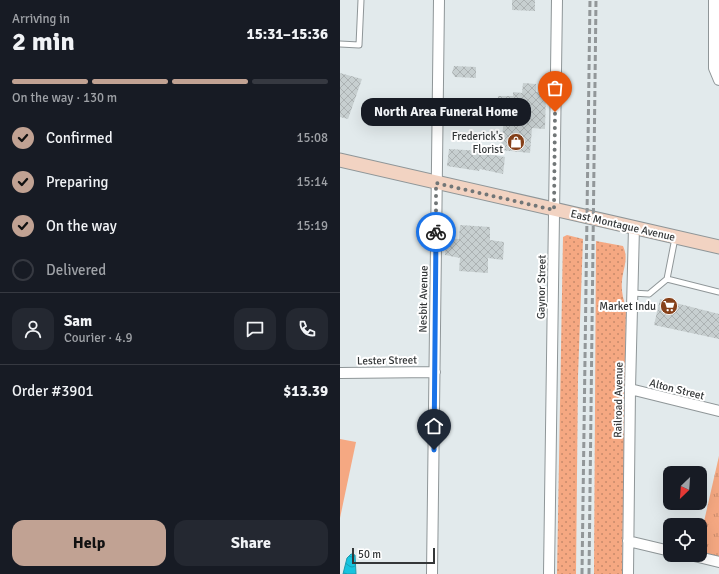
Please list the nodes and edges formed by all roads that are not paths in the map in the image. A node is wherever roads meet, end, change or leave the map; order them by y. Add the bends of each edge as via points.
1 (361, 0) edge
2 (439, 0) edge
3 (557, 0) edge
4 (714, 0) edge
5 (340, 44) edge
6 (719, 80) edge
7 (340, 160) edge
8 (436, 183) junction
9 (554, 210) junction
10 (634, 227) junction
11 (675, 237) junction
12 (719, 247) edge
13 (667, 279) junction
14 (719, 292) edge
15 (632, 293) junction
16 (435, 372) junction
17 (340, 373) edge
18 (630, 389) junction
19 (719, 411) edge
20 (628, 541) junction
21 (663, 549) edge
22 (707, 559) edge
23 (719, 562) edge
24 (432, 574) edge
25 (549, 574) edge
26 (628, 574) edge

1 - 5 lane via 359,45
2 - 8 street, Nesbit Avenue
3 - 9 street, Gaynor Street
4 - 6 street via 714,68
7 - 8 main road, East Montague Avenue
8 - 9 main road, East Montague Avenue
8 - 16 street, Nesbit Avenue
9 - 10 main road, East Montague Avenue
9 - 25 street, Gaynor Street
10 - 11 main road, East Montague Avenue
10 - 15 street, Railroad Avenue
11 - 12 main road, East Montague Avenue
11 - 13 lane
13 - 14 lane
13 - 15 lane via 649,294
15 - 18 street, Railroad Avenue
16 - 17 street, Lester Street
16 - 24 street, Nesbit Avenue
18 - 19 street, Alton Street
18 - 20 street, Railroad Avenue
20 - 21 street
20 - 26 street, Railroad Avenue
22 - 23 street

